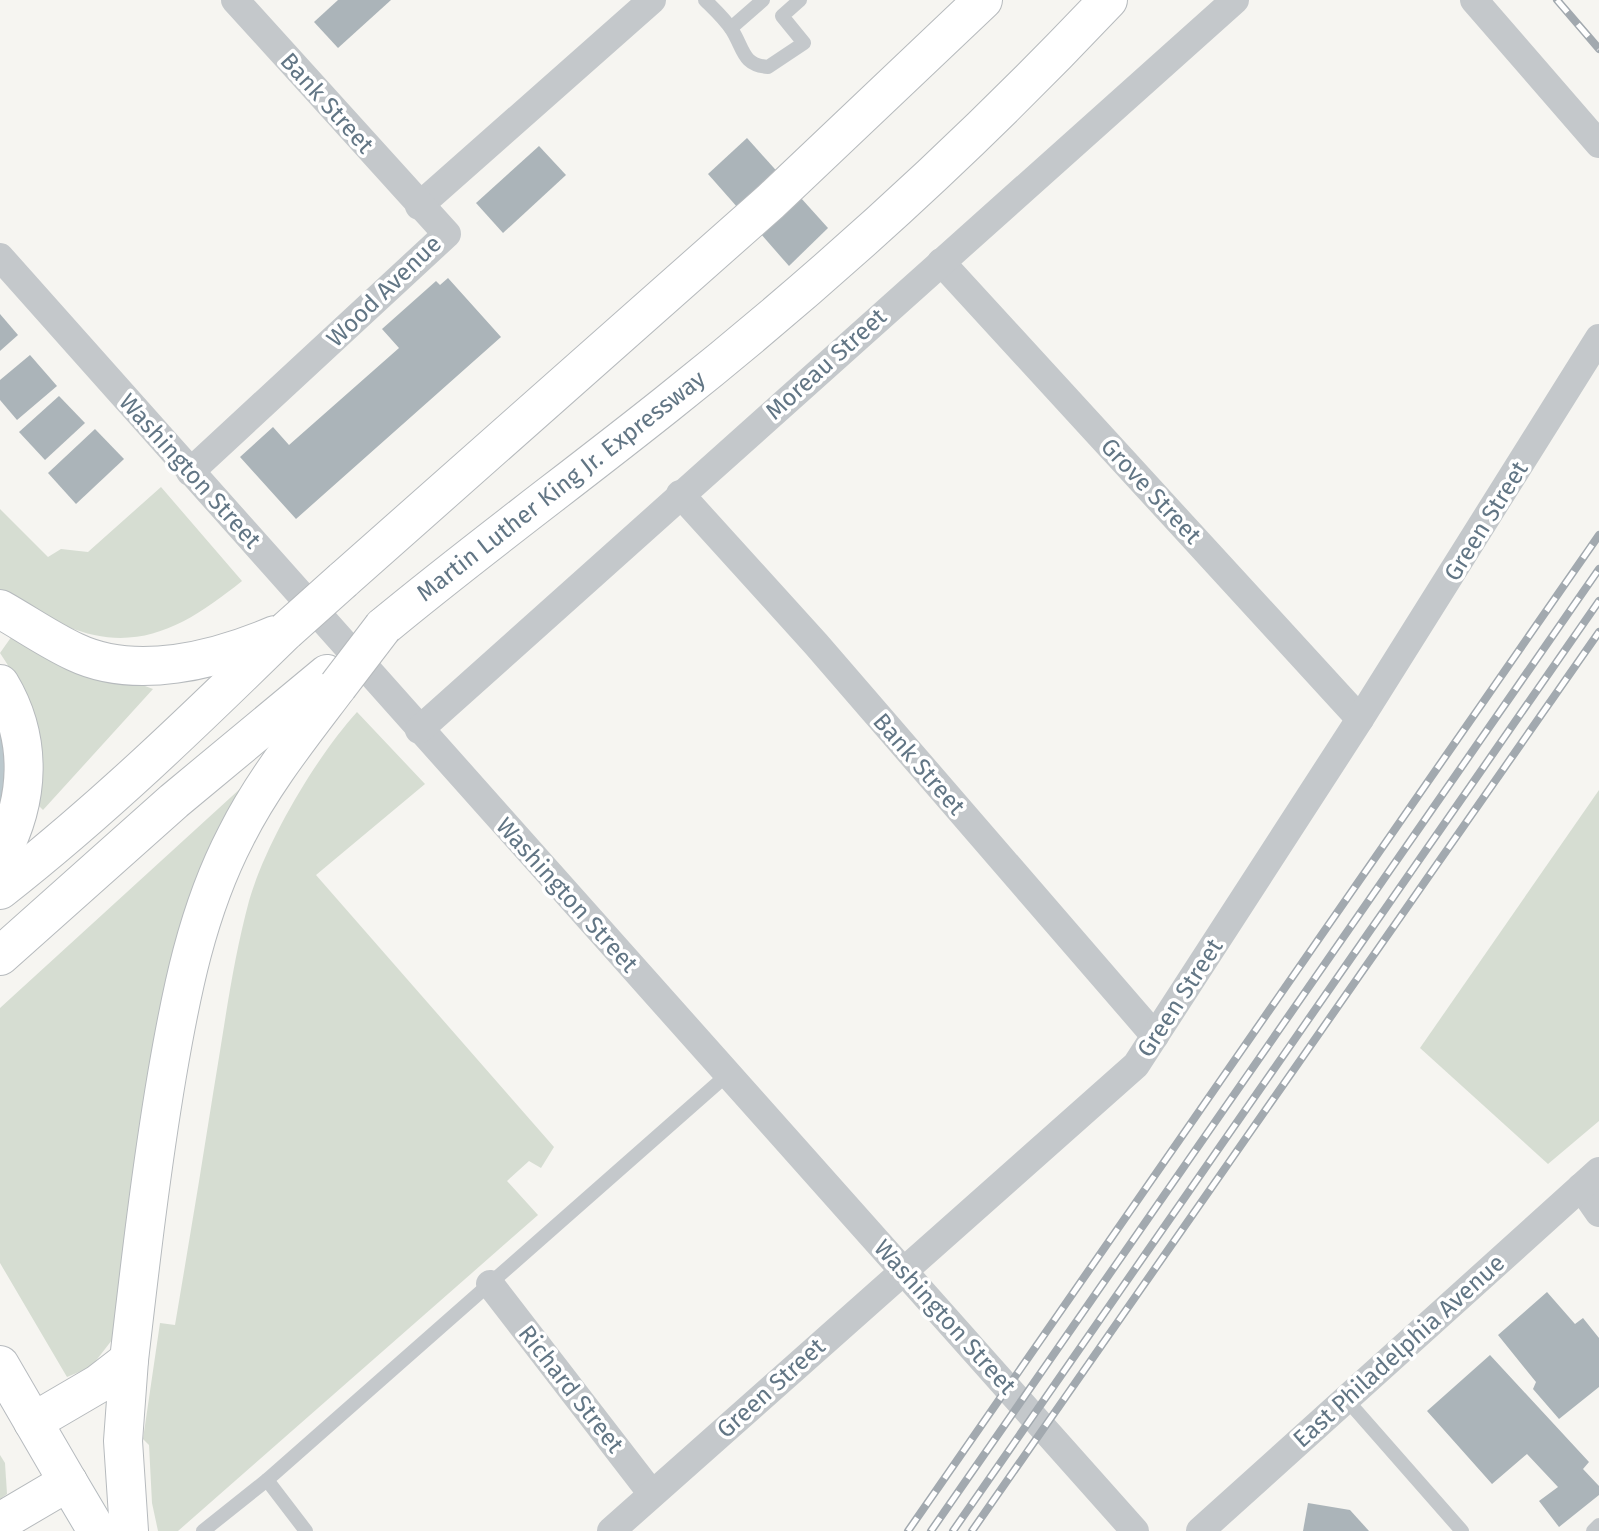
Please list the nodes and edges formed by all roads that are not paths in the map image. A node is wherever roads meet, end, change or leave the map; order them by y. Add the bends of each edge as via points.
1 (235, 0) edge
2 (652, 0) edge
3 (705, 0) edge
4 (763, 0) edge
5 (769, 0) edge
6 (800, 0) edge
7 (983, 0) edge
8 (1108, 0) edge
9 (1235, 0) edge
10 (1474, 0) edge
11 (782, 16) junction
12 (731, 28) junction
13 (1599, 144) edge
14 (419, 206) junction
15 (0, 257) edge
16 (941, 262) junction
17 (1599, 338) edge
18 (190, 472) junction
19 (680, 494) junction
20 (0, 609) edge
21 (286, 631) junction
22 (332, 680) junction
23 (0, 684) edge
24 (1360, 719) junction
25 (419, 730) junction
26 (0, 856) edge
27 (0, 890) edge
28 (0, 956) edge
29 (1155, 1036) junction
30 (728, 1074) junction
31 (1590, 1179) edge
32 (1599, 1213) edge
33 (904, 1270) junction
34 (490, 1284) junction
35 (129, 1360) junction
36 (0, 1365) edge
37 (1346, 1399) junction
38 (33, 1422) junction
39 (267, 1480) junction
40 (68, 1482) junction
41 (652, 1494) junction
42 (0, 1522) edge
43 (1599, 1525) edge
44 (97, 1531) edge
45 (129, 1531) edge
46 (203, 1531) edge
47 (306, 1531) edge
48 (611, 1531) edge
49 (1135, 1531) edge
50 (1200, 1531) edge
51 (1462, 1531) edge
52 (1593, 1531) edge

1 - 14 street, Bank Street
2 - 14 street, Wood Avenue
3 - 12 lane
4 - 12 lane
5 - 11 lane
6 - 11 lane
7 - 21 main road, bridge via 770,202
8 - 22 main road, Martin Luther King Jr. Expressway, bridge via 989,122 789,304 383,627
9 - 16 street, Moreau Street
10 - 13 street
11 - 12 lane via 804,43 768,67 745,59
14 - 18 street, Wood Avenue via 447,234
15 - 18 street, Washington Street
16 - 19 street, Moreau Street
16 - 24 street, Grove Street
17 - 24 street, Green Street
18 - 25 street, Washington Street
19 - 25 street, Moreau Street
19 - 29 street, Bank Street
20 - 21 main road via 76,652 121,665 204,658
21 - 27 main road via 170,745
22 - 28 main road via 174,801
22 - 35 main road via 235,837 202,917 180,1002 150,1174
23 - 26 main road via 20,727 25,758 18,817
24 - 29 street, Green Street
25 - 30 street, Washington Street
29 - 33 street, Green Street via 1136,1065
30 - 33 street, Washington Street
30 - 34 lane
31 - 32 street
31 - 37 street, East Philadelphia Avenue
33 - 41 street, Green Street
33 - 49 street, Washington Street
34 - 39 lane
34 - 41 street, Richard Street
35 - 38 main road via 99,1384
35 - 45 main road via 124,1441
36 - 38 main road
37 - 50 street, East Philadelphia Avenue
37 - 51 lane
38 - 40 main road
39 - 46 lane
39 - 47 lane
40 - 42 main road
40 - 44 main road
41 - 48 street, Green Street
43 - 52 lane

